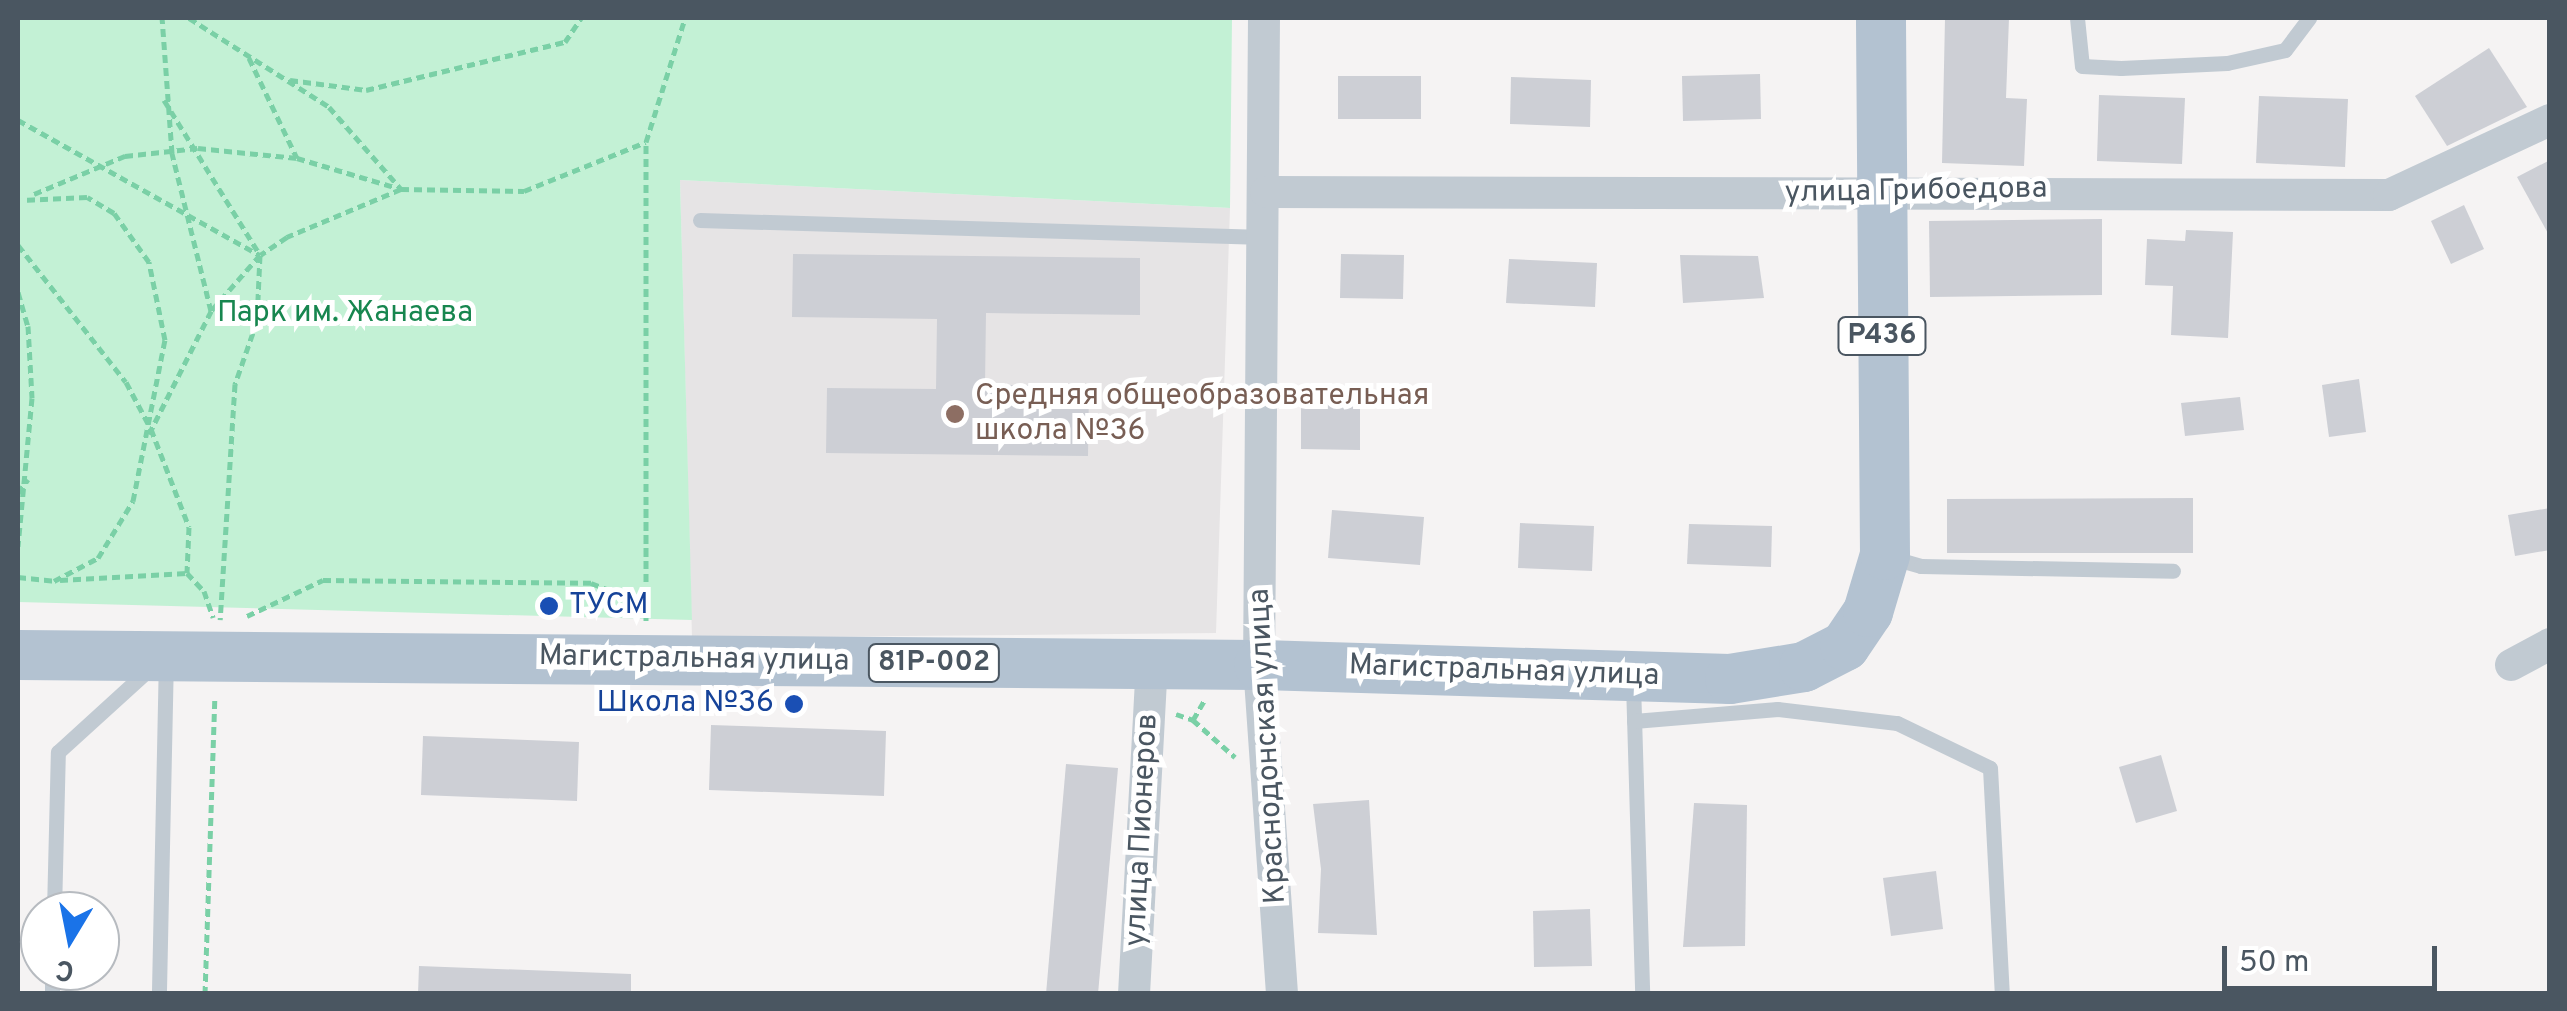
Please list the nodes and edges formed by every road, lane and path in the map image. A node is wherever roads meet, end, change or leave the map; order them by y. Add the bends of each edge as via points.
1 (162, 18) edge
2 (189, 18) edge
3 (581, 18) edge
4 (685, 18) edge
5 (1264, 18) edge
6 (1880, 18) edge
7 (2077, 18) edge
8 (2309, 18) edge
9 (248, 55) junction
10 (287, 80) junction
11 (164, 100) junction
12 (18, 120) edge
13 (2550, 120) edge
14 (646, 142) junction
15 (198, 148) junction
16 (172, 153) junction
17 (297, 158) junction
18 (100, 166) junction
19 (401, 189) junction
20 (1266, 192) junction
21 (1881, 194) junction
22 (20, 200) edge
23 (190, 216) junction
24 (700, 220) dead end
25 (1264, 238) junction
26 (18, 245) edge
27 (260, 255) junction
28 (18, 292) edge
29 (211, 311) junction
30 (150, 427) junction
31 (28, 479) junction
32 (18, 493) edge
33 (18, 546) edge
34 (1885, 555) junction
35 (2173, 571) dead end
36 (187, 573) junction
37 (18, 578) edge
38 (54, 581) junction
39 (646, 604) junction
40 (201, 638) junction
41 (2550, 644) edge
42 (1845, 646) joint
43 (18, 654) edge
44 (646, 659) junction
45 (1259, 665) junction
46 (2511, 665) dead end
47 (1151, 685) junction
48 (1634, 698) junction
49 (1270, 790) junction
50 (55, 891) edge
51 (159, 990) dead end
52 (206, 994) edge
53 (1134, 994) edge
54 (1282, 994) edge
55 (1642, 994) edge
56 (2002, 994) edge

1 - 11 path
2 - 9 path
3 - 10 path via 566,42 366,90
4 - 14 path
5 - 20 street, Краснодонская улица
6 - 21 main road, P436
7 - 8 lane via 2082,66 2121,68 2226,63 2285,50
9 - 10 path
9 - 17 path
10 - 19 path via 329,106
11 - 15 path
11 - 16 path
12 - 18 path
13 - 21 street, улица Грибоедова via 2389,195 2069,189
14 - 19 path via 524,190
14 - 39 path
15 - 16 path
15 - 17 path
15 - 27 path
16 - 18 path via 125,156
16 - 23 path
17 - 19 path
18 - 22 path
18 - 23 path
19 - 27 path
20 - 21 street, улица Грибоедова
20 - 25 street, Краснодонская улица
21 - 34 main road, P436
22 - 30 path via 86,196 114,214 149,262 165,340
23 - 27 path
23 - 29 path
24 - 25 lane
25 - 45 street, Краснодонская улица
26 - 30 path via 68,303
27 - 29 path
27 - 40 path via 257,321 235,384
28 - 31 path via 28,326 32,398
29 - 30 path
30 - 36 path via 189,527
30 - 38 path via 133,501 98,558
31 - 32 path
31 - 33 path
34 - 35 lane via 1921,566
34 - 42 main road, P436 via 1868,612
36 - 38 path
36 - 40 path
37 - 38 path
39 - 40 path via 590,583 323,580
39 - 44 path
40 - 43 main road, Магистральная улица / 81Р-002
40 - 44 main road, Магистральная улица / 81Р-002
40 - 50 lane via 58,752
40 - 51 lane
40 - 52 path
41 - 46 street
42 - 48 main road, Магистральная улица / 81Р-002 via 1804,668
44 - 47 main road, Магистральная улица / 81Р-002
45 - 47 main road, Магистральная улица / 81Р-002
45 - 48 main road, Магистральная улица / 81Р-002
45 - 49 street, Краснодонская улица
47 - 49 path
47 - 53 street, улица Пионеров
48 - 55 lane
48 - 56 lane via 1898,723 1990,768
49 - 54 street, Краснодонская улица

